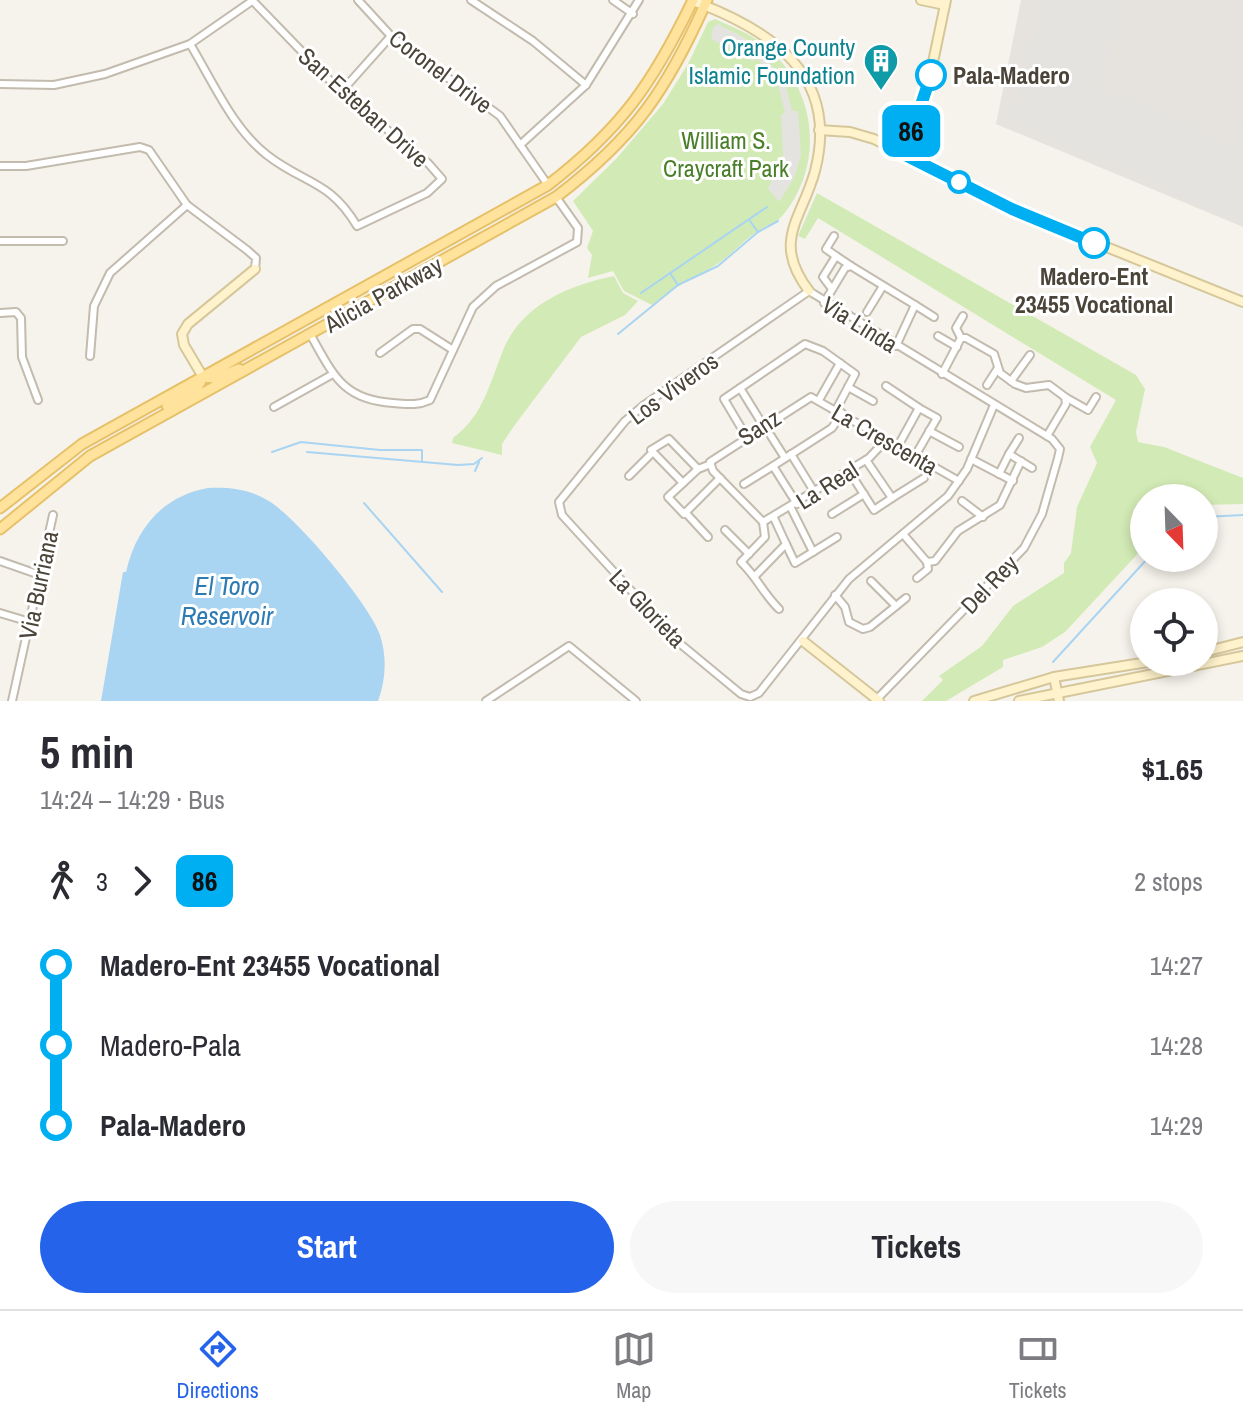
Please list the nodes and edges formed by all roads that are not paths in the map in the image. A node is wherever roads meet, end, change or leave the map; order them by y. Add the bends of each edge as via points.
1 (252, 0) edge
2 (358, 0) edge
3 (471, 0) edge
4 (613, 0) edge
5 (639, 0) edge
6 (693, 0) edge
7 (921, 0) edge
8 (706, 2) edge
9 (946, 2) edge
10 (633, 14) junction
11 (391, 36) junction
12 (190, 44) junction
13 (0, 84) edge
14 (586, 85) junction
15 (341, 92) junction
16 (919, 113) joint
17 (819, 130) junction
18 (520, 145) junction
19 (899, 152) junction
20 (0, 166) edge
21 (548, 185) junction
22 (556, 197) junction
23 (187, 205) junction
24 (834, 236) dead end
25 (0, 241) edge
26 (63, 241) dead end
27 (836, 256) junction
28 (851, 266) junction
29 (255, 269) joint
30 (883, 286) junction
31 (832, 289) junction
32 (809, 291) junction
33 (1243, 302) edge
34 (824, 303) junction
35 (915, 305) junction
36 (867, 312) dead end
37 (0, 313) edge
38 (963, 316) dead end
39 (934, 317) dead end
40 (310, 334) junction
41 (938, 336) dead end
42 (961, 338) junction
43 (896, 346) junction
44 (957, 347) junction
45 (453, 350) junction
46 (380, 353) dead end
47 (1030, 355) dead end
48 (90, 356) dead end
49 (840, 363) junction
50 (250, 367) junction
51 (998, 368) junction
52 (333, 374) junction
53 (942, 374) junction
54 (203, 377) junction
55 (1011, 381) junction
56 (987, 385) dead end
57 (886, 386) dead end
58 (848, 387) junction
59 (740, 388) junction
60 (811, 397) joint
61 (1065, 397) junction
62 (1096, 397) dead end
63 (38, 400) dead end
64 (819, 400) junction
65 (873, 401) dead end
66 (994, 405) junction
67 (274, 407) dead end
68 (919, 408) junction
69 (1088, 410) junction
70 (839, 412) junction
71 (1084, 418) dead end
72 (149, 422) junction
73 (763, 425) junction
74 (929, 431) junction
75 (746, 436) junction
76 (771, 436) dead end
77 (1047, 436) junction
78 (1019, 438) dead end
79 (886, 440) junction
80 (898, 446) junction
81 (1058, 446) joint
82 (959, 447) dead end
83 (653, 452) junction
84 (1009, 454) junction
85 (788, 456) junction
86 (915, 456) junction
87 (971, 459) junction
88 (866, 460) junction
89 (1021, 461) junction
90 (711, 463) junction
91 (773, 466) junction
92 (1032, 468) dead end
93 (698, 469) junction
94 (849, 471) junction
95 (999, 474) junction
96 (629, 476) dead end
97 (720, 478) junction
98 (924, 478) dead end
99 (959, 481) junction
100 (1013, 481) junction
101 (683, 483) junction
102 (744, 484) dead end
103 (815, 493) junction
104 (864, 494) junction
105 (892, 498) junction
106 (962, 501) dead end
107 (558, 506) joint
108 (794, 506) junction
109 (0, 508) edge
110 (685, 512) junction
111 (832, 514) dead end
112 (53, 515) dead end
113 (983, 517) junction
114 (774, 518) junction
115 (763, 522) junction
116 (0, 529) edge
117 (725, 530) dead end
118 (903, 534) junction
119 (708, 537) dead end
120 (837, 537) dead end
121 (786, 544) junction
122 (813, 552) junction
123 (749, 554) junction
124 (0, 561) edge
125 (927, 562) junction
126 (40, 575) junction
127 (755, 576) junction
128 (917, 578) dead end
129 (871, 581) dead end
130 (835, 595) junction
131 (906, 598) dead end
132 (896, 606) junction
133 (779, 609) dead end
134 (0, 613) edge
135 (30, 622) junction
136 (803, 641) junction
137 (1243, 642) edge
138 (1218, 648) edge
139 (1243, 656) edge
140 (1130, 665) edge
141 (1054, 677) junction
142 (628, 694) junction
143 (1058, 696) edge
144 (878, 700) edge
145 (12, 701) edge
146 (486, 701) edge
147 (623, 701) edge
148 (636, 701) edge
149 (974, 701) edge
150 (1019, 701) edge

1 - 12 street
1 - 15 street, San Esteban Drive
2 - 11 street, Coronel Drive
3 - 14 street
4 - 10 street
5 - 10 street
6 - 8 street, Via Linda
6 - 21 main road, Alicia Parkway via 631,109
7 - 9 street
8 - 17 street, Via Linda via 746,21 795,63 814,98
8 - 22 main road, Alicia Parkway via 665,88 642,118 599,163
9 - 16 street
10 - 14 street
11 - 15 street
11 - 18 street, Coronel Drive via 500,116
12 - 13 street via 105,74 67,82
12 - 15 street, San Esteban Drive via 247,136 267,156 330,190 357,226 427,193 442,179
14 - 18 street
16 - 19 street
17 - 19 street via 850,132
17 - 32 street, Via Linda via 816,168 790,230 792,258
18 - 21 street, Coronel Drive
19 - 33 street via 1012,209
20 - 23 street via 140,147 149,150
21 - 22 main road
21 - 54 main road, Alicia Parkway
22 - 40 main road, Alicia Parkway
22 - 45 street via 578,228 577,242 484,295
23 - 29 street via 256,258
23 - 48 street via 110,273 94,306
24 - 27 street via 826,249
25 - 26 street
27 - 28 street
27 - 31 street via 823,277
28 - 30 street
28 - 31 street
29 - 54 street via 182,334
30 - 35 street
30 - 36 street
31 - 34 street
32 - 34 street, Via Linda
32 - 107 street, Los Viveros via 625,421
34 - 43 street, Via Linda
35 - 39 street
35 - 43 street
37 - 63 street via 16,312 21,318 22,357
38 - 42 street via 956,328
40 - 50 main road, Alicia Parkway
40 - 52 street
41 - 44 street
42 - 44 street
42 - 51 street via 994,354
43 - 53 street, Via Linda
44 - 53 street
45 - 46 street via 413,329
45 - 52 street via 430,400 419,405 364,400
47 - 55 street
49 - 58 street via 855,374
49 - 59 street via 805,344
49 - 64 street
50 - 54 main road
50 - 72 main road, Alicia Parkway
51 - 55 street
51 - 56 street
52 - 67 street
53 - 66 street, Via Linda
54 - 72 main road via 197,388
54 - 109 main road, Alicia Parkway via 82,444
55 - 61 street via 1026,388 1049,385
57 - 68 street
58 - 65 street
58 - 70 street
59 - 73 street
59 - 75 street via 724,399
60 - 64 street, La Crescenta
60 - 73 street, Sanz
61 - 69 street
61 - 77 street
62 - 69 street
64 - 70 street, La Crescenta
66 - 77 street, Via Linda
66 - 87 street
68 - 74 street via 937,418
68 - 80 street
69 - 71 street
70 - 79 street, La Crescenta
70 - 85 street via 832,428
72 - 116 main road, Alicia Parkway via 82,462
73 - 75 street, Sanz
74 - 82 street
74 - 86 street
75 - 90 street, Sanz
76 - 85 street
77 - 81 street, Via Linda
78 - 84 street
79 - 80 street, La Crescenta
79 - 88 street, La Real
80 - 86 street, La Crescenta
81 - 144 street, Del Rey via 1042,514 1024,548
83 - 93 street via 669,439
83 - 96 street
83 - 101 street
84 - 89 street
84 - 95 street
85 - 91 street
85 - 103 street
86 - 99 street, La Crescenta
87 - 95 street
87 - 99 street
88 - 94 street, La Real
88 - 105 street
89 - 92 street
89 - 100 street
90 - 93 street, Sanz
90 - 97 street
91 - 102 street
91 - 108 street
93 - 101 street
94 - 103 street, La Real
94 - 104 street
95 - 100 street
97 - 110 street
97 - 115 street
98 - 105 street
99 - 118 street
100 - 113 street via 1000,505
101 - 110 street via 668,497
103 - 108 street, La Real
104 - 105 street via 874,510
104 - 111 street
106 - 113 street
107 - 136 street, La Glorieta via 678,642 741,694 759,693
108 - 114 street, La Real
108 - 122 street
110 - 119 street
112 - 126 street, Via Burriana
113 - 125 street via 958,531 939,557
114 - 115 street, La Real
114 - 121 street
115 - 123 street via 765,537
117 - 123 street
118 - 125 street
118 - 130 street
120 - 122 street
121 - 122 street via 795,563
121 - 127 street
123 - 127 street via 741,562
124 - 126 street
125 - 128 street via 928,569
126 - 135 street, Via Burriana
127 - 133 street via 757,587
129 - 132 street
130 - 132 street via 849,622 863,629
130 - 136 street
131 - 132 street
134 - 135 street
135 - 145 street, Via Burriana
136 - 144 street
137 - 138 street
139 - 143 street
140 - 141 street
141 - 143 street
141 - 149 street
142 - 146 street via 569,646
142 - 147 street
142 - 148 street
143 - 150 street

